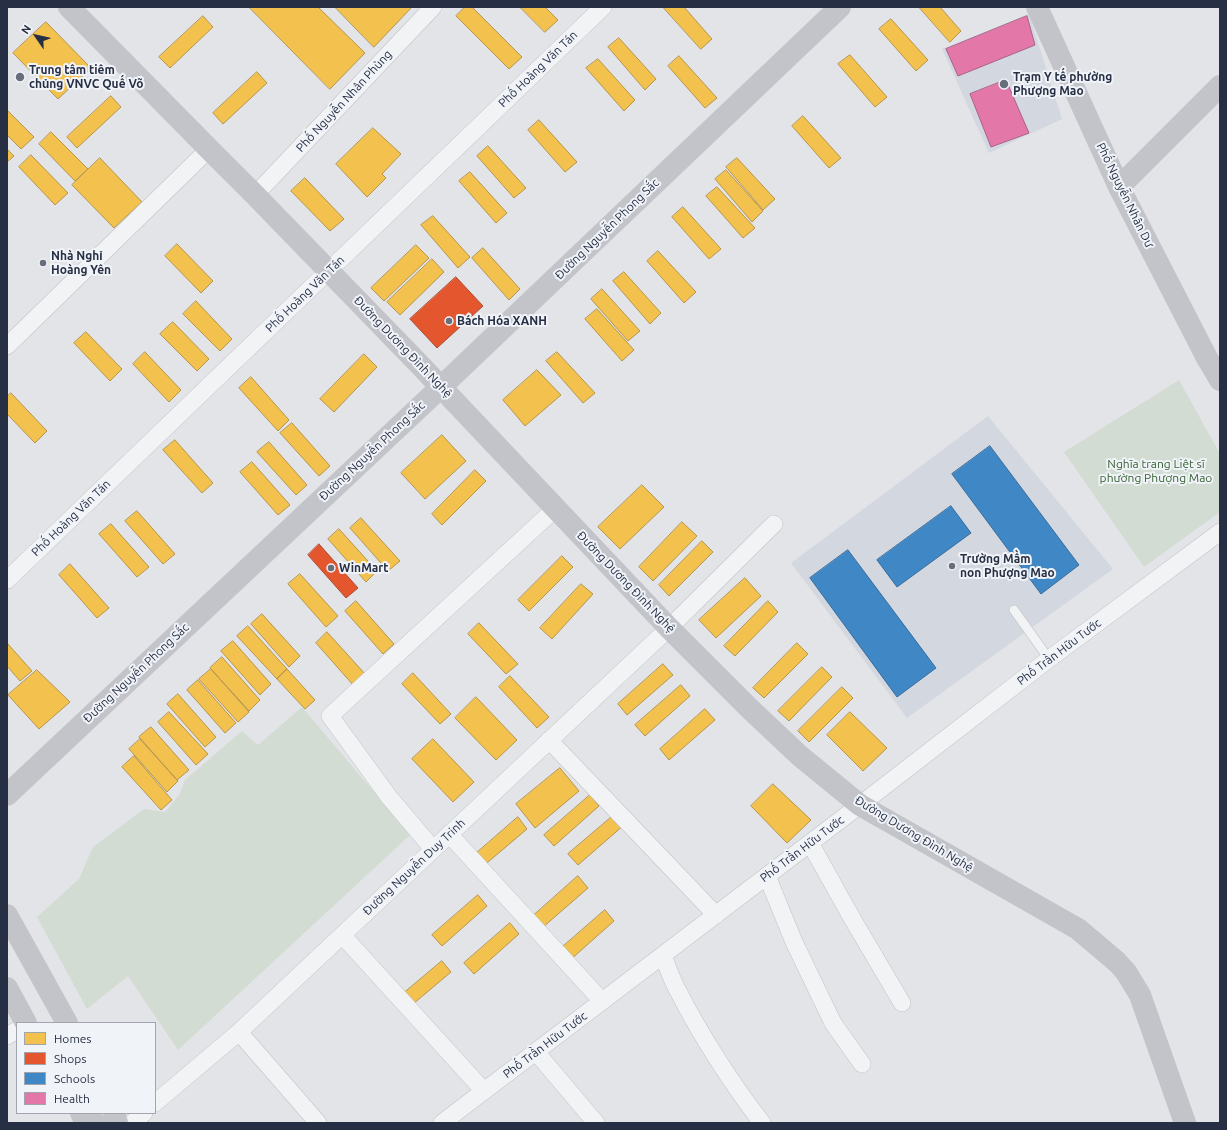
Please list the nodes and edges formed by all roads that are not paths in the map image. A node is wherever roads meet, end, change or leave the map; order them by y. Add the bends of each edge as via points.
1 (69, 7) edge
2 (432, 7) edge
3 (603, 7) edge
4 (840, 7) edge
5 (1037, 7) edge
6 (1220, 86) edge
7 (208, 149) junction
8 (1119, 187) junction
9 (255, 195) junction
10 (329, 271) junction
11 (7, 346) edge
12 (1220, 380) edge
13 (441, 387) junction
14 (556, 508) junction
15 (774, 524) dead end
16 (1220, 532) edge
17 (7, 580) edge
18 (1014, 610) dead end
19 (669, 628) junction
20 (1049, 659) junction
21 (550, 740) junction
22 (7, 795) edge
23 (860, 804) junction
24 (449, 834) junction
25 (810, 843) junction
26 (433, 849) junction
27 (767, 876) junction
28 (7, 915) edge
29 (716, 915) junction
30 (342, 935) junction
31 (663, 955) junction
32 (7, 988) edge
33 (602, 1001) junction
34 (902, 1004) dead end
35 (25, 1022) edge
36 (66, 1022) edge
37 (16, 1031) edge
38 (239, 1032) junction
39 (7, 1036) edge
40 (536, 1052) junction
41 (862, 1064) dead end
42 (484, 1091) junction
43 (156, 1102) edge
44 (143, 1114) edge
45 (132, 1123) edge
46 (318, 1123) edge
47 (442, 1123) edge
48 (596, 1123) edge
49 (762, 1123) edge
50 (1185, 1123) edge

1 - 7 main road, Đường Dương Đình Nghệ
2 - 9 street, Phố Nguyễn Nhân Phùng
3 - 10 street, Phố Hoàng Văn Tán
4 - 13 main road, Đường Nguyễn Phong Sắc
5 - 8 main road, Phố Nguyễn Nhân Dư
6 - 8 main road
7 - 9 main road, Đường Dương Đình Nghệ
7 - 11 street
8 - 12 main road, Phố Nguyễn Nhân Dư
9 - 10 main road, Đường Dương Đình Nghệ
10 - 13 main road, Đường Dương Đình Nghệ
10 - 17 street, Phố Hoàng Văn Tán
13 - 14 main road, Đường Dương Đình Nghệ
13 - 22 main road, Đường Nguyễn Phong Sắc
14 - 19 main road, Đường Dương Đình Nghệ
14 - 26 street via 330,716 389,797
15 - 19 street, Đường Nguyễn Duy Trinh
16 - 20 street, Phố Trần Hữu Tước
18 - 20 lane
19 - 21 street, Đường Nguyễn Duy Trinh
19 - 23 main road, Đường Dương Đình Nghệ via 800,756
20 - 23 street, Phố Trần Hữu Tước
21 - 24 street, Đường Nguyễn Duy Trinh
21 - 29 street
23 - 25 street, Phố Trần Hữu Tước
23 - 50 main road, Đường Dương Đình Nghệ via 1078,929 1117,962 1140,995
24 - 26 street, Đường Nguyễn Duy Trinh
24 - 33 street
25 - 27 street, Phố Trần Hữu Tước
25 - 34 street
26 - 30 street, Đường Nguyễn Duy Trinh
27 - 29 street, Phố Trần Hữu Tước
27 - 41 street via 794,942 833,1023
28 - 36 main road
29 - 31 street, Phố Trần Hữu Tước
30 - 38 street, Đường Nguyễn Duy Trinh
30 - 42 street
31 - 33 street, Phố Trần Hữu Tước
31 - 49 street via 676,988 704,1038
32 - 35 main road
33 - 40 street, Phố Trần Hữu Tước
37 - 39 street
38 - 43 street, Đường Nguyễn Duy Trinh
38 - 46 street
40 - 42 street, Phố Trần Hữu Tước
40 - 48 street
42 - 47 street, Phố Trần Hữu Tước
44 - 45 street

